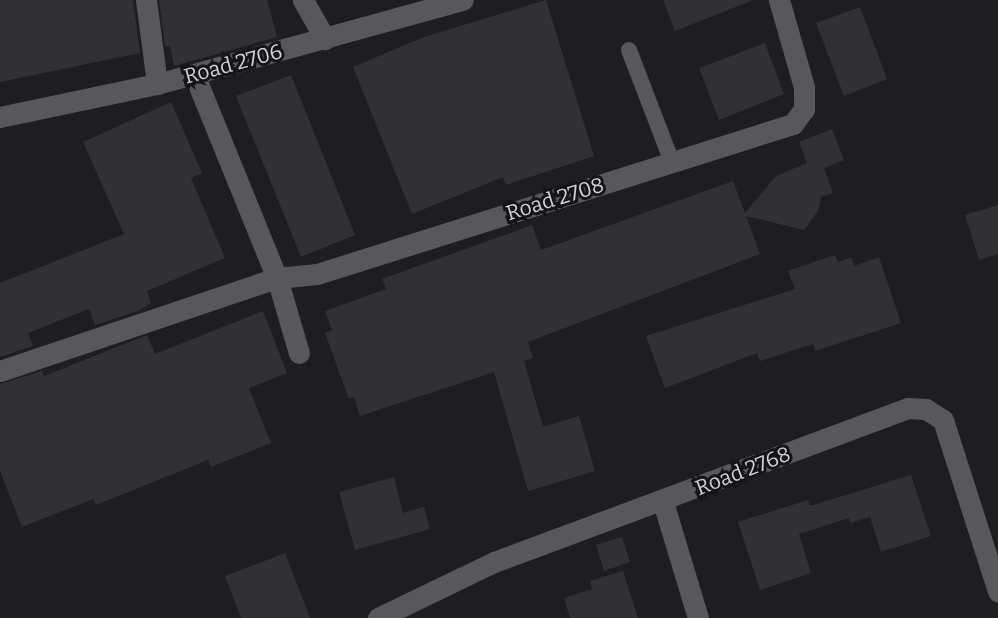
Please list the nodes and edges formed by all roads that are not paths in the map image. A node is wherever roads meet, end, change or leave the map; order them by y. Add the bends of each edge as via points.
1 (146, 0) edge
2 (303, 0) edge
3 (463, 0) edge
4 (779, 0) edge
5 (325, 39) junction
6 (629, 50) dead end
7 (194, 74) junction
8 (157, 84) junction
9 (0, 117) edge
10 (672, 162) junction
11 (277, 278) junction
12 (299, 353) dead end
13 (0, 371) edge
14 (663, 502) junction
15 (998, 591) edge
16 (378, 618) edge
17 (698, 618) edge

1 - 8 street
2 - 5 street
3 - 5 street, Road 2706
4 - 10 street, Road 2708 via 804,87 804,109 793,124
5 - 7 street, Road 2706
6 - 10 lane
7 - 8 street, Road 2706
7 - 11 street
8 - 9 street, Road 2706
10 - 11 street, Road 2708 via 317,274
11 - 12 street
11 - 13 street, Road 2708
14 - 15 street, Road 2768 via 908,408 926,408 943,420
14 - 16 street, Road 2768 via 494,562
14 - 17 street

